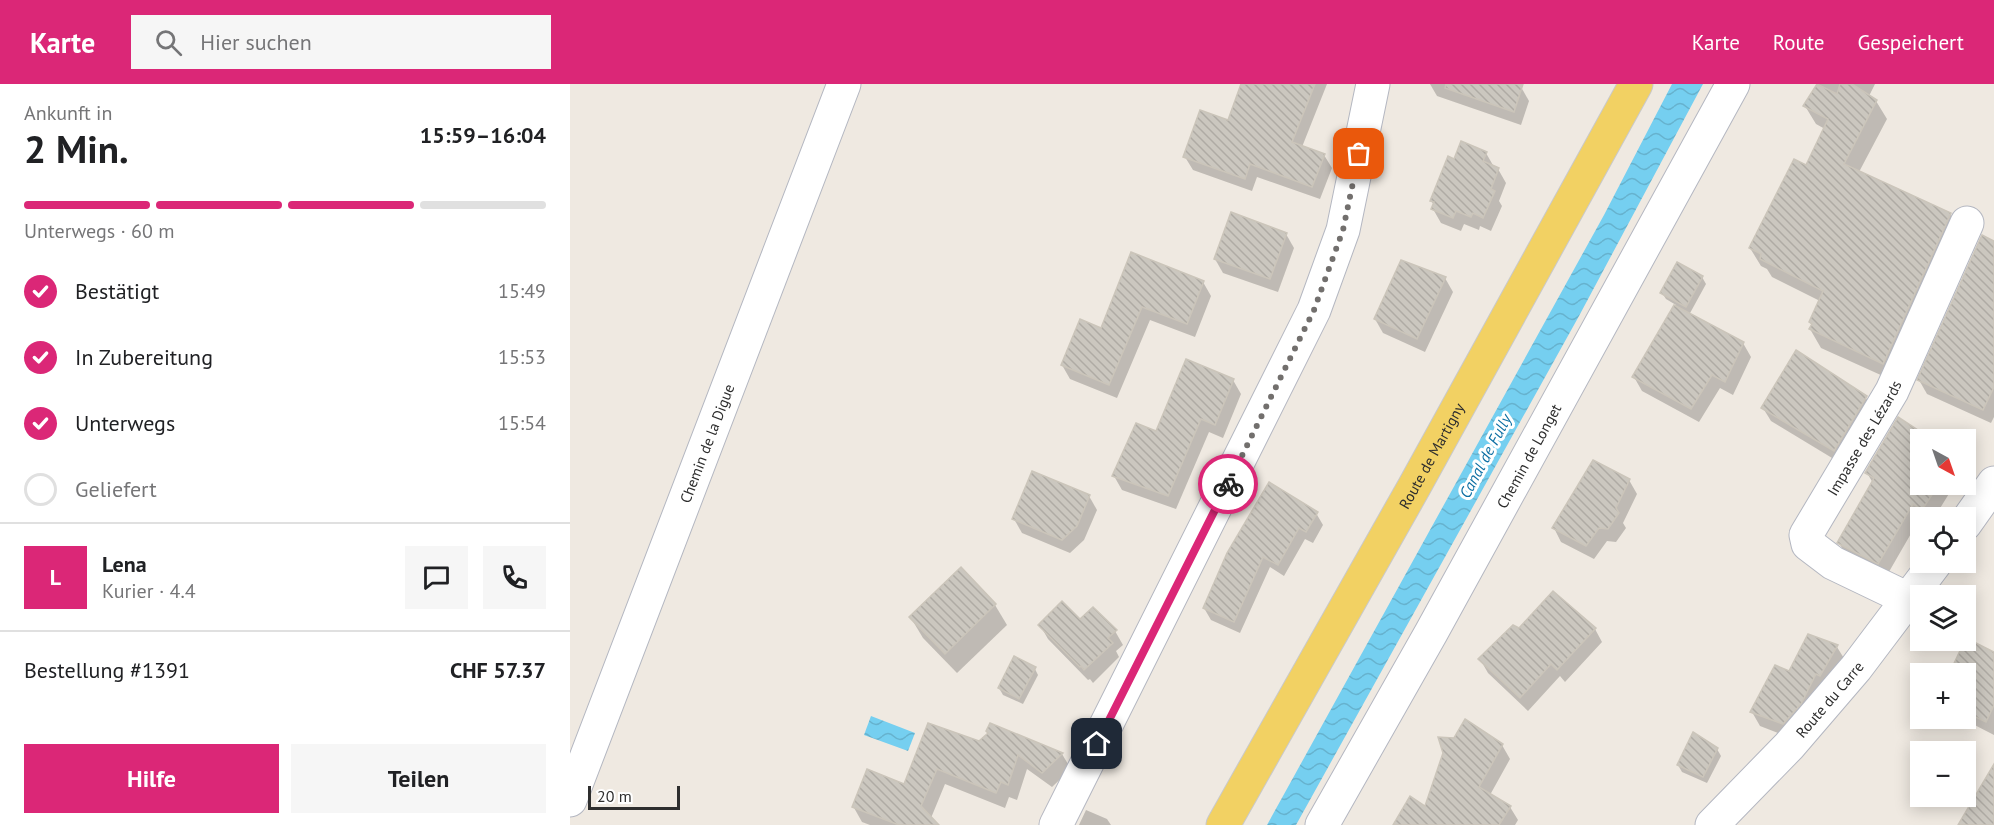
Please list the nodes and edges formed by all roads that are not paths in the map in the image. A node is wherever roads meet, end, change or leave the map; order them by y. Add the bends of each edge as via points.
1 (844, 84) edge
2 (1372, 84) edge
3 (1636, 84) edge
4 (1733, 84) edge
5 (1967, 223) dead end
6 (1994, 483) edge
7 (1976, 508) edge
8 (1928, 573) edge
9 (1908, 599) junction
10 (570, 800) edge
11 (1056, 825) edge
12 (1223, 825) edge
13 (1322, 825) edge
14 (1712, 825) edge

1 - 10 street, Chemin de la Digue
2 - 11 street via 1343,230 1314,310
3 - 12 main road, Route de Martigny
4 - 13 street, Chemin de Longet
5 - 9 street, Impasse des Lézards via 1892,392 1806,535 1808,544 1833,563
6 - 7 street
8 - 9 street, Route du Carre
9 - 14 street, Route du Carre via 1790,746

